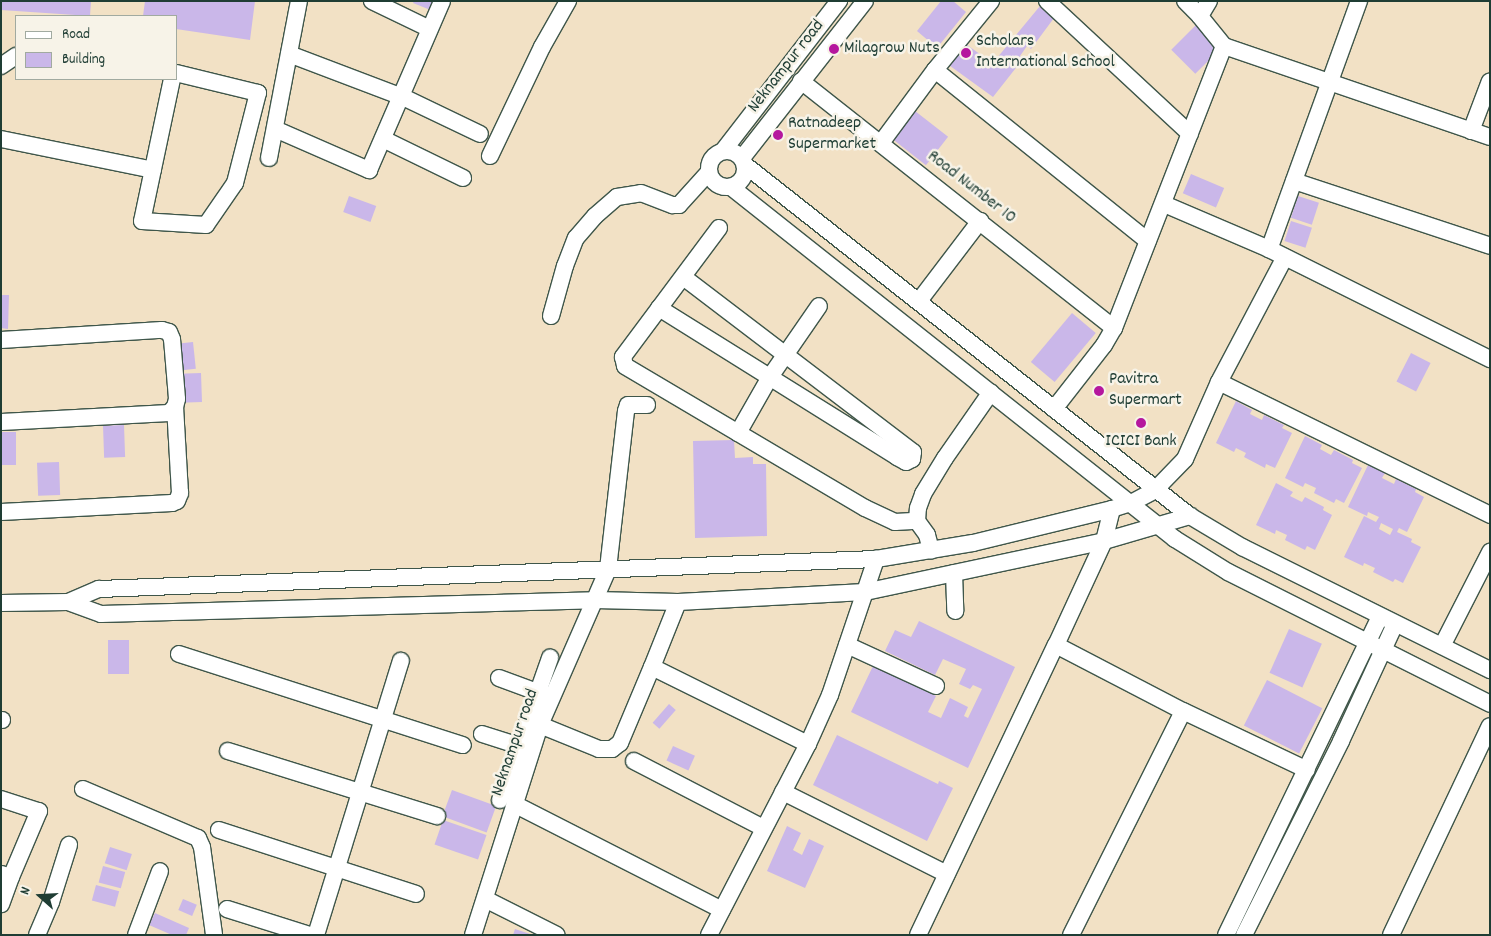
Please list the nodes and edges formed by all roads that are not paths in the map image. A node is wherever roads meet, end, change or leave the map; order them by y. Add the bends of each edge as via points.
1 (299, 1) edge
2 (372, 1) edge
3 (442, 1) edge
4 (568, 1) edge
5 (839, 1) edge
6 (865, 1) edge
7 (991, 1) edge
8 (1046, 1) edge
9 (1185, 1) edge
10 (1209, 1) edge
11 (1358, 1) edge
12 (1200, 16) junction
13 (430, 29) junction
14 (1224, 46) junction
15 (289, 54) junction
16 (15, 57) edge
17 (1, 66) edge
18 (935, 70) junction
19 (178, 73) edge
20 (172, 80) edge
21 (801, 81) junction
22 (1490, 81) edge
23 (1330, 83) junction
24 (401, 96) junction
25 (275, 129) junction
26 (1471, 131) junction
27 (480, 134) dead end
28 (1190, 134) junction
29 (1490, 137) edge
30 (383, 139) junction
31 (1, 140) edge
32 (880, 143) junction
33 (722, 151) junction
34 (490, 156) dead end
35 (269, 158) dead end
36 (744, 162) junction
37 (152, 170) junction
38 (708, 173) junction
39 (463, 178) dead end
40 (1294, 181) junction
41 (730, 187) junction
42 (1164, 204) junction
43 (980, 221) junction
44 (719, 228) dead end
45 (1148, 241) junction
46 (1490, 246) edge
47 (1269, 249) junction
48 (1284, 256) junction
49 (683, 277) junction
50 (919, 301) junction
51 (819, 306) dead end
52 (660, 308) junction
53 (552, 316) dead end
54 (1114, 328) junction
55 (1, 340) edge
56 (785, 355) junction
57 (1490, 359) edge
58 (770, 377) junction
59 (1219, 382) junction
60 (991, 392) junction
61 (647, 405) dead end
62 (174, 407) junction
63 (1054, 409) junction
64 (1, 422) edge
65 (738, 432) junction
66 (1154, 490) junction
67 (1131, 503) junction
68 (1112, 509) junction
69 (1, 512) edge
70 (1490, 514) edge
71 (1190, 516) junction
72 (917, 521) junction
73 (1158, 526) junction
74 (1104, 541) junction
75 (931, 550) junction
76 (1490, 552) edge
77 (876, 559) junction
78 (608, 569) junction
79 (954, 573) junction
80 (865, 592) junction
81 (594, 600) junction
82 (68, 602) junction
83 (678, 602) junction
84 (1, 604) edge
85 (955, 611) dead end
86 (1380, 617) junction
87 (1396, 624) junction
88 (1367, 644) junction
89 (846, 645) junction
90 (1056, 645) junction
91 (1442, 646) junction
92 (1382, 652) junction
93 (179, 654) dead end
94 (550, 658) dead end
95 (401, 661) dead end
96 (652, 667) junction
97 (1490, 670) edge
98 (499, 678) dead end
99 (936, 686) dead end
100 (545, 695) junction
101 (1490, 704) edge
102 (1183, 711) junction
103 (383, 720) junction
104 (540, 725) junction
105 (1490, 726) edge
106 (482, 734) dead end
107 (463, 744) dead end
108 (808, 744) junction
109 (526, 748) junction
110 (228, 751) dead end
111 (634, 760) dead end
112 (1307, 770) junction
113 (83, 789) dead end
114 (361, 791) junction
115 (783, 792) junction
116 (1, 798) edge
117 (500, 800) dead end
118 (516, 805) junction
119 (437, 816) dead end
120 (763, 828) junction
121 (219, 830) dead end
122 (69, 845) dead end
123 (337, 868) junction
124 (160, 871) dead end
125 (947, 874) junction
126 (6, 875) edge
127 (416, 894) dead end
128 (485, 898) junction
129 (1, 904) edge
130 (227, 909) dead end
131 (722, 910) junction
132 (37, 935) edge
133 (136, 935) edge
134 (214, 935) edge
135 (310, 935) edge
136 (316, 935) edge
137 (473, 935) edge
138 (557, 935) edge
139 (709, 935) edge
140 (918, 935) edge
141 (1071, 935) edge
142 (1226, 935) edge
143 (1244, 935) edge
144 (1391, 935) edge

1 - 15 street
2 - 13 street
3 - 13 street
4 - 34 street via 542,47
5 - 33 street, Neknampur road
6 - 21 street, Neknampur road
7 - 18 street
8 - 28 street
9 - 12 street
10 - 12 street
11 - 23 street
12 - 14 street
13 - 24 street
14 - 23 street
14 - 28 street
15 - 24 street
15 - 25 street
16 - 17 street
18 - 32 street
18 - 45 street
19 - 37 street via 258,93 235,183 206,225 142,221
20 - 37 street
21 - 32 street, Road Number 10
21 - 36 street, Neknampur road
22 - 26 street
23 - 26 street
23 - 40 street
24 - 27 street
24 - 30 street
25 - 30 street via 369,170
25 - 35 street
26 - 29 street
28 - 42 street
30 - 39 street
31 - 37 street
32 - 43 street, Road Number 10
33 - 36 street via 737,153
33 - 38 street via 711,159
36 - 41 street via 742,179
36 - 50 street
38 - 41 street via 717,185
38 - 53 street via 679,205 673,206 640,193 617,197 595,216 576,238
40 - 46 street
40 - 47 street
41 - 60 street
42 - 45 street
42 - 47 street
43 - 50 street
43 - 54 street, Road Number 10
44 - 49 street
45 - 54 street
47 - 48 street
48 - 57 street
48 - 59 street
49 - 52 street
49 - 56 street
50 - 63 street
51 - 56 street
52 - 58 street
52 - 65 street via 623,357 625,366
54 - 63 street
55 - 62 street via 169,332 176,391
56 - 58 street
56 - 58 street via 913,452 912,459 906,462 897,458
58 - 65 street
59 - 66 street via 1185,459
59 - 70 street
60 - 67 street
60 - 72 street via 923,494
61 - 78 street, Neknampur road via 628,406 626,411
62 - 64 street via 169,413
62 - 69 street via 178,501
63 - 66 street
65 - 72 street via 865,508 895,522
66 - 67 street
66 - 71 street
67 - 68 street
67 - 73 street
68 - 74 street
68 - 75 street
71 - 73 street
71 - 86 street via 1242,547
72 - 75 street via 927,535
73 - 74 street
73 - 88 street via 1228,572
74 - 79 street
74 - 90 street
75 - 77 street
76 - 91 street
77 - 78 street
77 - 80 street
78 - 81 street, Neknampur road
78 - 82 street via 99,589
79 - 80 street
79 - 85 street
80 - 83 street
80 - 89 street
81 - 82 street via 101,614
81 - 83 street
81 - 100 street, Neknampur road
82 - 84 street
83 - 96 street
86 - 87 street
86 - 88 street
87 - 91 street
87 - 92 street
88 - 92 street
88 - 112 street
89 - 99 street
89 - 108 street via 830,695
90 - 102 street
90 - 125 street
91 - 97 street
92 - 101 street
92 - 143 street
93 - 103 street
94 - 100 street
95 - 103 street
96 - 104 street via 620,742 612,749 599,749
96 - 108 street
98 - 100 street
100 - 104 street, Neknampur road
100 - 109 street
102 - 112 street
102 - 141 street
103 - 107 street
103 - 114 street
104 - 109 street, Neknampur road
105 - 144 street
106 - 109 street
108 - 115 street
109 - 117 street
109 - 118 street, Neknampur road
110 - 114 street
111 - 120 street
112 - 142 street
113 - 134 street via 198,838
114 - 119 street
114 - 123 street
115 - 120 street
115 - 125 street
116 - 126 street via 39,812
118 - 128 street, Neknampur road
118 - 131 street
120 - 131 street
121 - 123 street
122 - 132 street
123 - 127 street
123 - 136 street
124 - 133 street
125 - 140 street
126 - 129 street
128 - 137 street, Neknampur road
128 - 138 street
130 - 135 street
131 - 139 street

